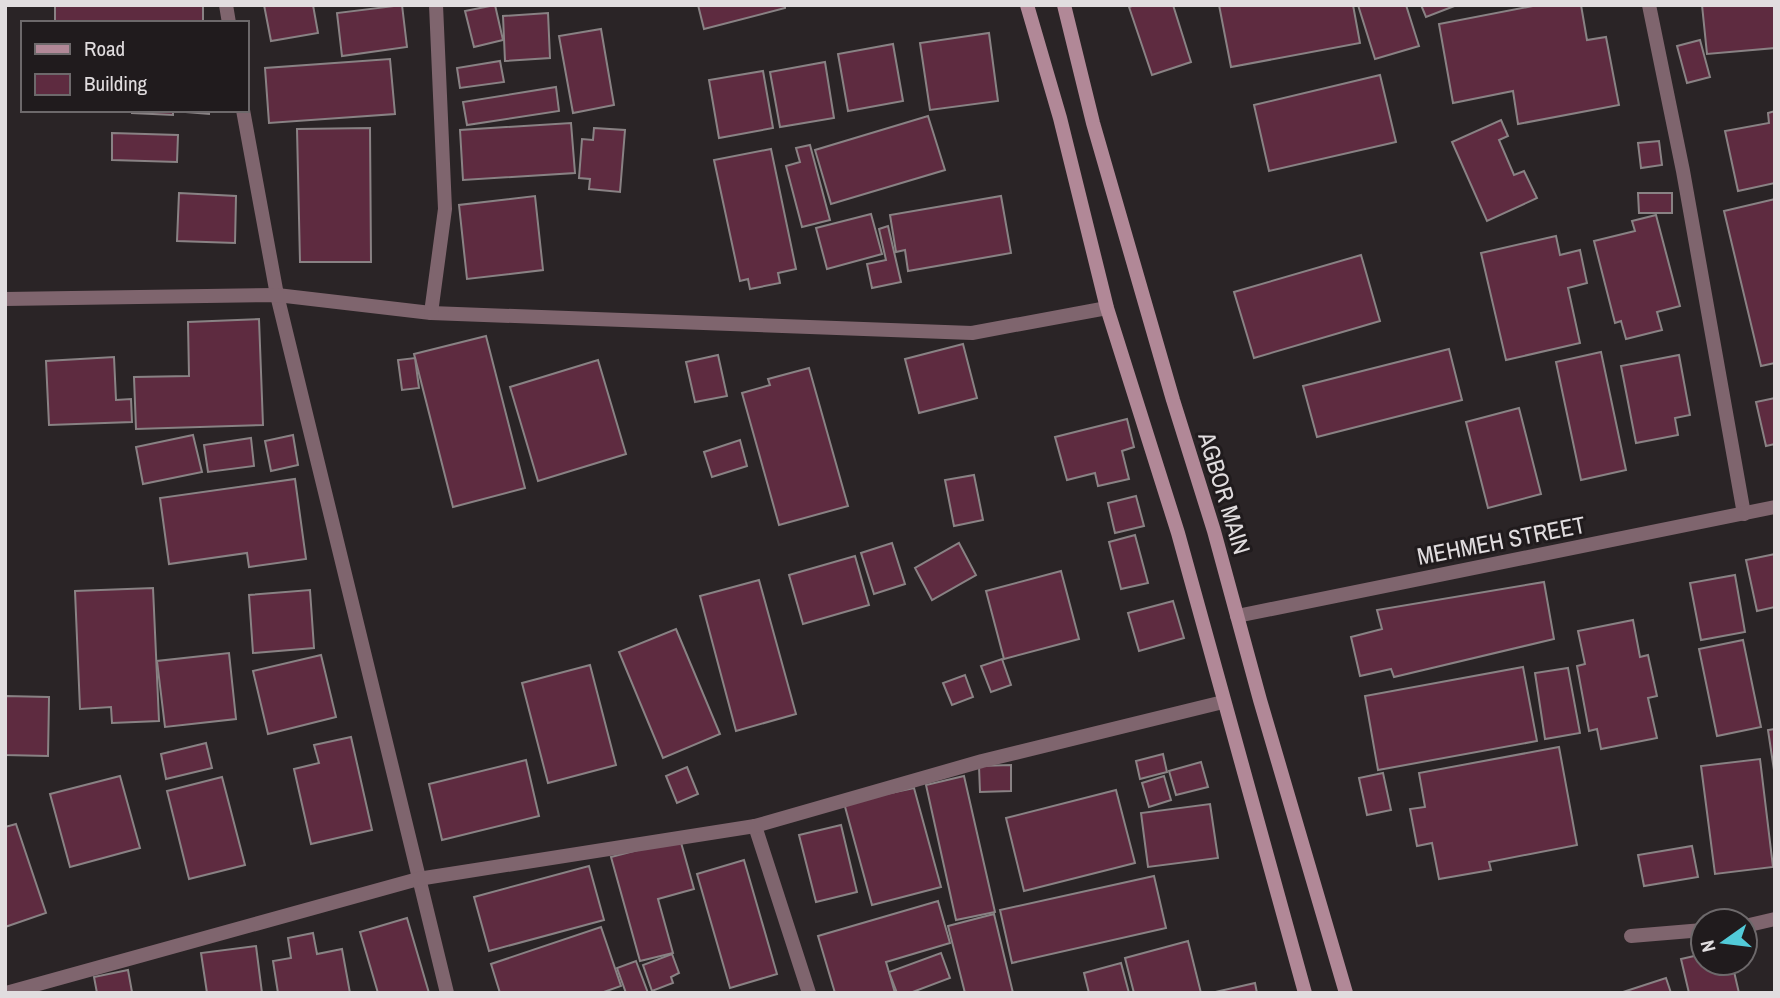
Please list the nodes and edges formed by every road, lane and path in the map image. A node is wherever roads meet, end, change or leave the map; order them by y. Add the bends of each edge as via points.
1 (436, 5) edge
2 (1027, 5) edge
3 (1064, 5) edge
4 (1648, 5) edge
5 (243, 112) edge
6 (277, 295) junction
7 (5, 299) edge
8 (1107, 308) junction
9 (431, 313) junction
10 (1775, 506) edge
11 (1744, 514) junction
12 (1237, 616) junction
13 (1223, 702) junction
14 (755, 826) junction
15 (418, 879) junction
16 (1689, 931) edge
17 (1631, 936) dead end
18 (6, 993) edge
19 (447, 993) edge
20 (809, 993) edge
21 (1306, 993) edge
22 (1346, 993) edge

1 - 9 street via 445,209
2 - 8 main road
3 - 12 main road, AGBOR MAIN via 1093,124
4 - 11 street
5 - 6 street
6 - 7 street
6 - 9 street
6 - 15 street
8 - 9 street via 972,333
8 - 13 main road via 1178,533
10 - 11 street, MEHMEH STREET
11 - 12 street, MEHMEH STREET
12 - 22 main road, AGBOR MAIN
13 - 14 street via 982,761
13 - 21 main road
14 - 15 street
14 - 20 street
15 - 18 street
15 - 19 street
16 - 17 street

